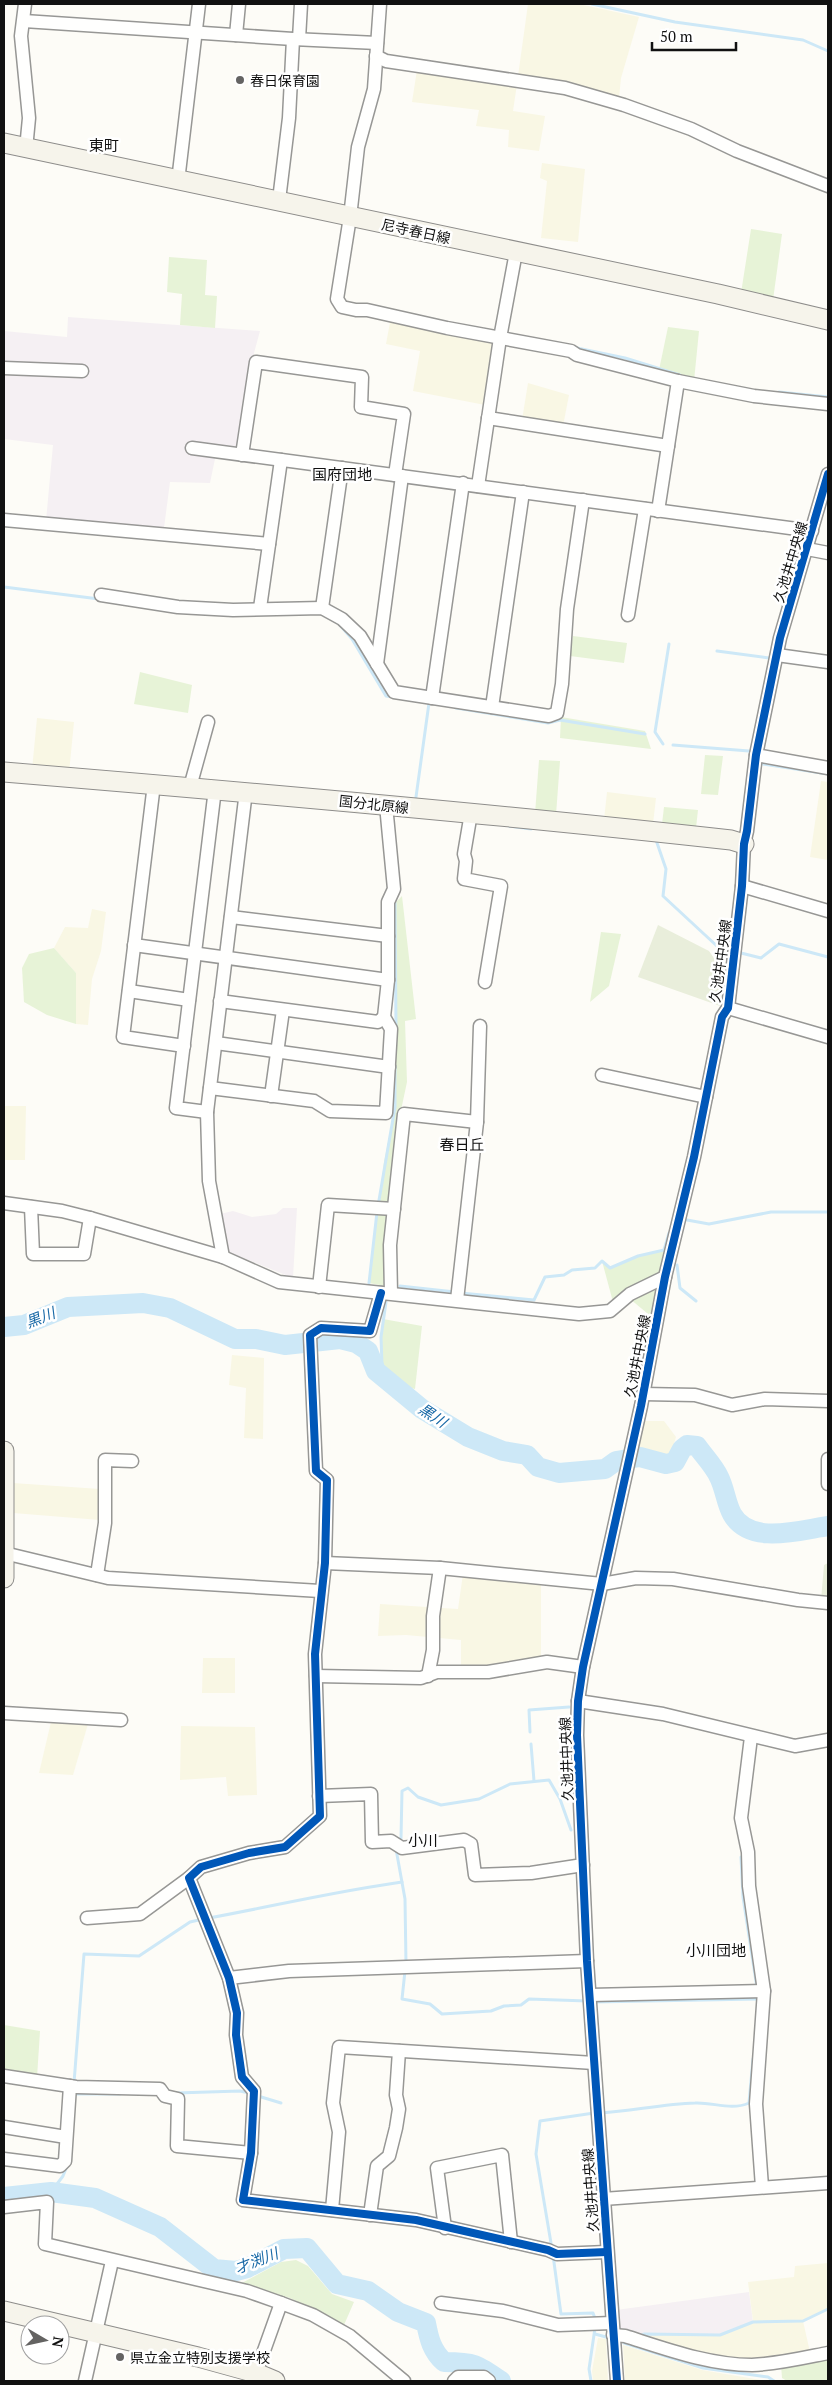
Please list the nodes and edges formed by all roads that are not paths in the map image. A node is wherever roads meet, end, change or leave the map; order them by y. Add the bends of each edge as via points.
1 (25, 4) edge
2 (199, 4) edge
3 (239, 4) edge
4 (301, 4) edge
5 (380, 4) edge
6 (24, 21) junction
7 (196, 32) junction
8 (236, 35) junction
9 (296, 40) junction
10 (377, 43) junction
11 (381, 58) junction
12 (4, 144) edge
13 (26, 149) junction
14 (178, 181) junction
15 (828, 186) edge
16 (279, 200) junction
17 (350, 217) junction
18 (516, 252) junction
19 (828, 320) edge
20 (500, 333) junction
21 (4, 368) edge
22 (82, 371) dead end
23 (678, 381) junction
24 (828, 404) edge
25 (488, 418) junction
26 (668, 446) junction
27 (192, 448) dead end
28 (242, 455) junction
29 (281, 460) junction
30 (342, 468) junction
31 (828, 474) edge
32 (398, 475) junction
33 (463, 484) junction
34 (478, 486) junction
35 (523, 492) junction
36 (582, 500) junction
37 (652, 510) junction
38 (4, 520) edge
39 (812, 531) junction
40 (269, 544) junction
41 (807, 549) junction
42 (828, 553) edge
43 (101, 595) dead end
44 (260, 608) junction
45 (322, 608) junction
46 (628, 615) dead end
47 (777, 655) junction
48 (828, 662) edge
49 (376, 664) junction
50 (432, 698) junction
51 (492, 708) junction
52 (208, 722) dead end
53 (756, 755) junction
54 (828, 768) edge
55 (4, 772) edge
56 (154, 784) junction
57 (190, 787) junction
58 (215, 789) junction
59 (246, 791) junction
60 (386, 805) junction
61 (471, 813) junction
62 (744, 844) junction
63 (742, 886) junction
64 (828, 911) edge
65 (231, 917) junction
66 (388, 936) junction
67 (134, 945) junction
68 (195, 953) junction
69 (225, 958) junction
70 (388, 980) junction
71 (485, 982) dead end
72 (129, 991) junction
73 (189, 1000) junction
74 (220, 1001) junction
75 (728, 1008) junction
76 (283, 1010) junction
77 (384, 1017) junction
78 (480, 1026) dead end
79 (828, 1037) edge
80 (216, 1043) junction
81 (184, 1046) junction
82 (277, 1052) junction
83 (389, 1067) junction
84 (602, 1075) dead end
85 (210, 1088) junction
86 (271, 1096) junction
87 (706, 1097) junction
88 (207, 1112) junction
89 (477, 1122) junction
90 (4, 1203) edge
91 (31, 1207) junction
92 (394, 1209) junction
93 (90, 1218) junction
94 (223, 1257) junction
95 (665, 1277) junction
96 (319, 1287) junction
97 (386, 1293) junction
98 (457, 1300) junction
99 (643, 1394) junction
100 (828, 1401) edge
101 (4, 1451) edge
102 (828, 1459) edge
103 (132, 1461) dead end
104 (828, 1484) edge
105 (4, 1553) edge
106 (324, 1562) junction
107 (440, 1568) junction
108 (97, 1575) junction
109 (4, 1578) edge
110 (602, 1584) junction
111 (320, 1591) junction
112 (828, 1603) edge
113 (583, 1668) junction
114 (316, 1676) junction
115 (428, 1676) junction
116 (578, 1701) junction
117 (4, 1713) edge
118 (121, 1720) dead end
119 (751, 1737) junction
120 (828, 1740) edge
121 (320, 1796) junction
122 (583, 1864) junction
123 (189, 1878) junction
124 (88, 1918) dead end
125 (587, 1961) junction
126 (229, 1978) junction
127 (759, 1991) junction
128 (590, 1999) junction
129 (399, 2051) junction
130 (594, 2064) junction
131 (4, 2076) edge
132 (73, 2087) junction
133 (4, 2127) edge
134 (66, 2138) junction
135 (251, 2153) junction
136 (4, 2159) edge
137 (828, 2183) edge
138 (762, 2187) junction
139 (603, 2199) junction
140 (4, 2208) edge
141 (332, 2210) junction
142 (370, 2214) junction
143 (445, 2228) junction
144 (511, 2242) junction
145 (607, 2252) junction
146 (112, 2261) junction
147 (281, 2303) junction
148 (441, 2303) dead end
149 (4, 2311) edge
150 (612, 2329) junction
151 (96, 2334) junction
152 (828, 2352) edge
153 (256, 2373) junction
154 (85, 2381) edge
155 (275, 2381) edge
156 (404, 2381) edge
157 (454, 2381) edge
158 (489, 2381) edge
159 (617, 2381) edge

1 - 6 street
2 - 7 street
3 - 8 street
4 - 9 street
5 - 10 street
6 - 7 street
6 - 13 street via 21,36 29,118
7 - 8 street
7 - 14 street
8 - 9 street
9 - 10 street
9 - 16 street
10 - 11 street
11 - 15 street via 573,91 624,105 691,128 737,151
11 - 17 street via 358,147
12 - 13 street, 尼寺春日線
13 - 14 street, 尼寺春日線
14 - 16 street, 尼寺春日線
16 - 17 street, 尼寺春日線
17 - 18 street, 尼寺春日線
17 - 20 street via 337,298 342,307
18 - 19 street, 尼寺春日線
18 - 20 street
20 - 23 street
20 - 25 street
21 - 22 street
23 - 24 street via 754,396
23 - 26 street
25 - 26 street
25 - 34 street
26 - 37 street
27 - 28 street
28 - 29 street
28 - 32 street via 256,362 362,377 361,407 404,414
29 - 30 street
29 - 40 street
30 - 32 street
30 - 45 street
31 - 39 street, 久池井中央線
32 - 33 street
32 - 49 street
33 - 34 street
33 - 50 street
34 - 35 street
35 - 36 street
35 - 51 street
36 - 37 street
36 - 51 street via 557,713 549,716
37 - 39 street
37 - 46 street
38 - 40 street
39 - 41 street, 久池井中央線
40 - 44 street
41 - 42 street
41 - 47 street, 久池井中央線
43 - 44 street via 178,607
44 - 45 street
45 - 49 street via 342,619 360,636
47 - 48 street
47 - 53 street, 久池井中央線
49 - 50 street via 394,692
50 - 51 street
52 - 57 street
53 - 54 street
53 - 62 street, 久池井中央線
55 - 56 street, 国分北原線
56 - 57 street, 国分北原線
56 - 67 street
57 - 58 street, 国分北原線
58 - 59 street, 国分北原線
58 - 68 street
59 - 60 street, 国分北原線
59 - 65 street
60 - 61 street, 国分北原線
60 - 66 street via 394,889 388,902
61 - 62 street, 国分北原線 via 731,840
61 - 71 street via 464,854 464,879 500,886
62 - 63 street, 久池井中央線
63 - 64 street
63 - 75 street, 久池井中央線
65 - 66 street
65 - 69 street
66 - 70 street
67 - 68 street
67 - 72 street
68 - 69 street
68 - 73 street
69 - 70 street
69 - 74 street
70 - 77 street
72 - 73 street
72 - 81 street via 123,1037
73 - 81 street
74 - 76 street
74 - 80 street
75 - 79 street
75 - 87 street, 久池井中央線 via 722,1017
76 - 77 street via 378,1022
76 - 82 street
77 - 83 street via 391,1029
78 - 89 street
80 - 82 street
80 - 85 street
81 - 88 street via 176,1108
82 - 83 street
82 - 86 street
83 - 86 street via 386,1113 330,1111 314,1101
84 - 87 street
85 - 86 street
85 - 88 street
87 - 95 street, 久池井中央線
88 - 94 street via 209,1181
89 - 92 street via 404,1114
89 - 98 street
90 - 91 street
91 - 93 street
91 - 93 street via 33,1254 84,1254
92 - 96 street via 328,1205
92 - 97 street
93 - 94 street
94 - 96 street via 279,1282
95 - 98 street via 630,1294 610,1311 579,1314
95 - 99 street, 久池井中央線
96 - 97 street
97 - 98 street
97 - 106 street via 370,1331 320,1328 310,1335 316,1471 327,1480
99 - 100 street via 695,1395 732,1405 766,1399
99 - 110 street, 久池井中央線
101 - 105 street
102 - 104 street
103 - 108 street via 105,1460 105,1523
105 - 108 street
105 - 109 street
106 - 107 street
106 - 111 street
107 - 110 street
107 - 115 street
108 - 111 street
110 - 112 street via 636,1578 673,1579
110 - 113 street, 久池井中央線
111 - 114 street
113 - 115 street via 547,1662 488,1672 437,1672
113 - 116 street, 久池井中央線
114 - 115 street
114 - 121 street
116 - 119 street via 663,1714
116 - 122 street, 久池井中央線
117 - 118 street
119 - 120 street via 795,1746
119 - 127 street via 741,1818 748,1852 748,1886
121 - 122 street via 371,1794 372,1842 397,1845 464,1840 471,1844 474,1875 532,1873
121 - 123 street via 320,1816 285,1847 202,1867
122 - 125 street, 久池井中央線
123 - 124 street via 140,1914
123 - 126 street
125 - 126 street via 289,1971
125 - 128 street, 久池井中央線
126 - 135 street via 237,2013 236,2035 242,2077 254,2095
127 - 128 street
127 - 138 street via 756,2104
128 - 130 street, 久池井中央線
129 - 130 street
129 - 141 street via 339,2047 333,2103 339,2132
129 - 142 street via 396,2128 389,2156 377,2166
130 - 139 street, 久池井中央線
131 - 132 street
132 - 134 street
132 - 135 street via 163,2093 178,2100 177,2146
133 - 134 street
134 - 136 street via 65,2161 60,2166
135 - 141 street via 244,2200
137 - 138 street
138 - 139 street
139 - 145 street, 久池井中央線
140 - 146 street via 47,2202 45,2244
141 - 142 street
142 - 143 street via 416,2220
143 - 144 street
143 - 144 street via 436,2168 502,2156
144 - 145 street via 552,2252
145 - 150 street, 久池井中央線
146 - 147 street via 248,2291
146 - 151 street
147 - 153 street
147 - 156 street via 313,2315 350,2336
148 - 150 street via 503,2311 558,2325 595,2324
149 - 151 street
150 - 152 street via 696,2358 750,2365 778,2363
150 - 159 street, 久池井中央線
151 - 153 street
151 - 154 street
153 - 155 street
157 - 158 street via 458,2377 484,2377

